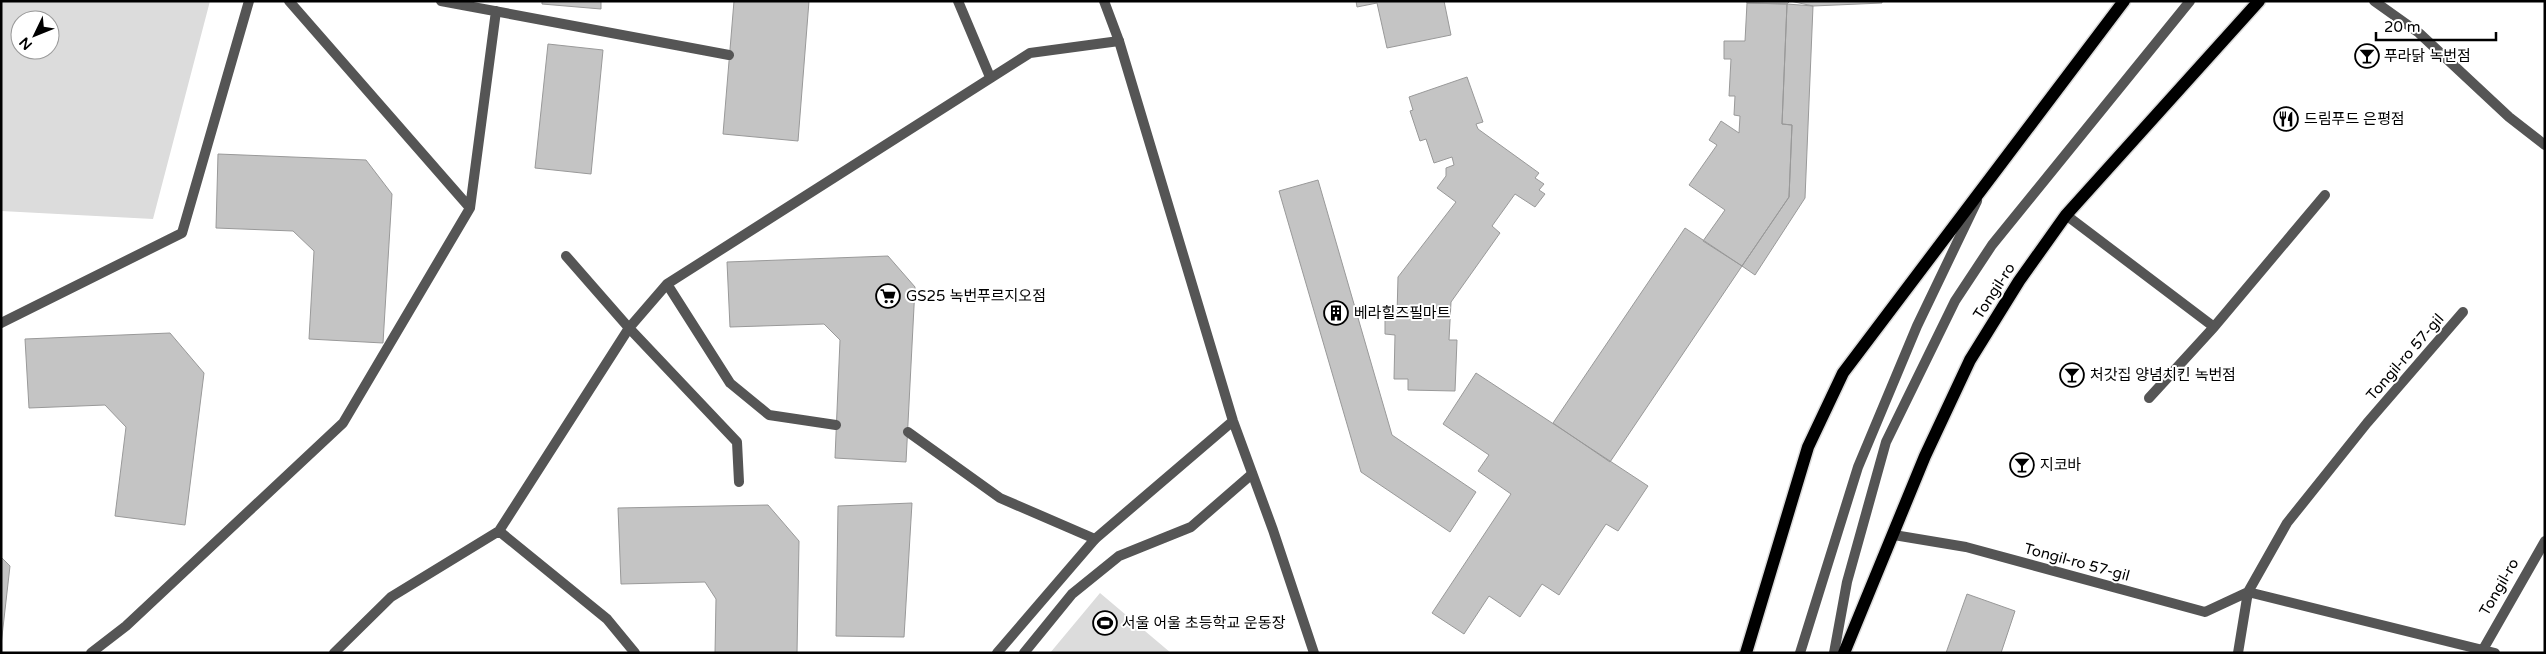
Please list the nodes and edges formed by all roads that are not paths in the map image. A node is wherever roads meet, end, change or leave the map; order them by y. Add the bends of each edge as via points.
1 (249, 1) edge
2 (289, 1) edge
3 (441, 1) edge
4 (958, 1) edge
5 (1104, 1) edge
6 (2124, 1) edge
7 (2190, 1) edge
8 (2249, 1) edge
9 (2259, 1) edge
10 (2374, 1) edge
11 (496, 12) junction
12 (2242, 20) junction
13 (1119, 41) junction
14 (730, 55) dead end
15 (990, 77) junction
16 (2545, 145) edge
17 (1986, 182) junction
18 (2325, 195) dead end
19 (470, 208) junction
20 (2066, 215) junction
21 (566, 256) dead end
22 (668, 284) junction
23 (2463, 312) dead end
24 (1, 323) edge
25 (2214, 327) junction
26 (629, 328) junction
27 (2149, 398) dead end
28 (1233, 420) junction
29 (836, 426) dead end
30 (908, 432) dead end
31 (1252, 474) junction
32 (739, 482) dead end
33 (499, 531) junction
34 (1894, 535) junction
35 (1095, 539) junction
36 (2545, 541) edge
37 (2248, 592) junction
38 (2481, 651) edge
39 (91, 653) edge
40 (334, 653) edge
41 (635, 653) edge
42 (996, 653) edge
43 (1024, 653) edge
44 (1314, 653) edge
45 (1746, 653) edge
46 (1800, 653) edge
47 (1834, 653) edge
48 (1844, 653) edge
49 (2238, 653) edge
50 (2496, 653) edge

1 - 24 street via 182,233
2 - 19 street
3 - 11 street
4 - 15 street
5 - 13 street
6 - 17 main road
7 - 47 street via 1992,245 1954,301 1886,442 1847,582
8 - 12 main road
9 - 12 main road, Tongil-ro
10 - 16 street via 2419,33 2509,117
11 - 14 street
11 - 19 street
12 - 20 main road, Tongil-ro
13 - 15 street via 1030,53
13 - 28 street
15 - 22 street
17 - 45 main road via 1843,373 1808,447
17 - 46 street via 1917,326 1858,467
18 - 25 street
19 - 39 street via 343,423 126,626
20 - 25 street
20 - 34 main road, Tongil-ro via 2019,281 1970,360 1925,456
21 - 26 street
22 - 26 street
22 - 29 street via 730,384 769,415
23 - 37 street, Tongil-ro 57-gil via 2367,423 2287,523
25 - 27 street
26 - 32 street via 737,442
26 - 33 street
28 - 31 street
28 - 35 street
30 - 35 street via 1000,498
31 - 43 street via 1191,527 1119,556 1072,594
31 - 44 street
33 - 40 street via 391,597
33 - 41 street via 607,619
34 - 37 street, Tongil-ro 57-gil via 1966,547 2205,612
34 - 48 main road, Tongil-ro
35 - 42 street
36 - 38 street, Tongil-ro
37 - 38 street
37 - 49 street, Tongil-ro 57-gil
38 - 50 street

